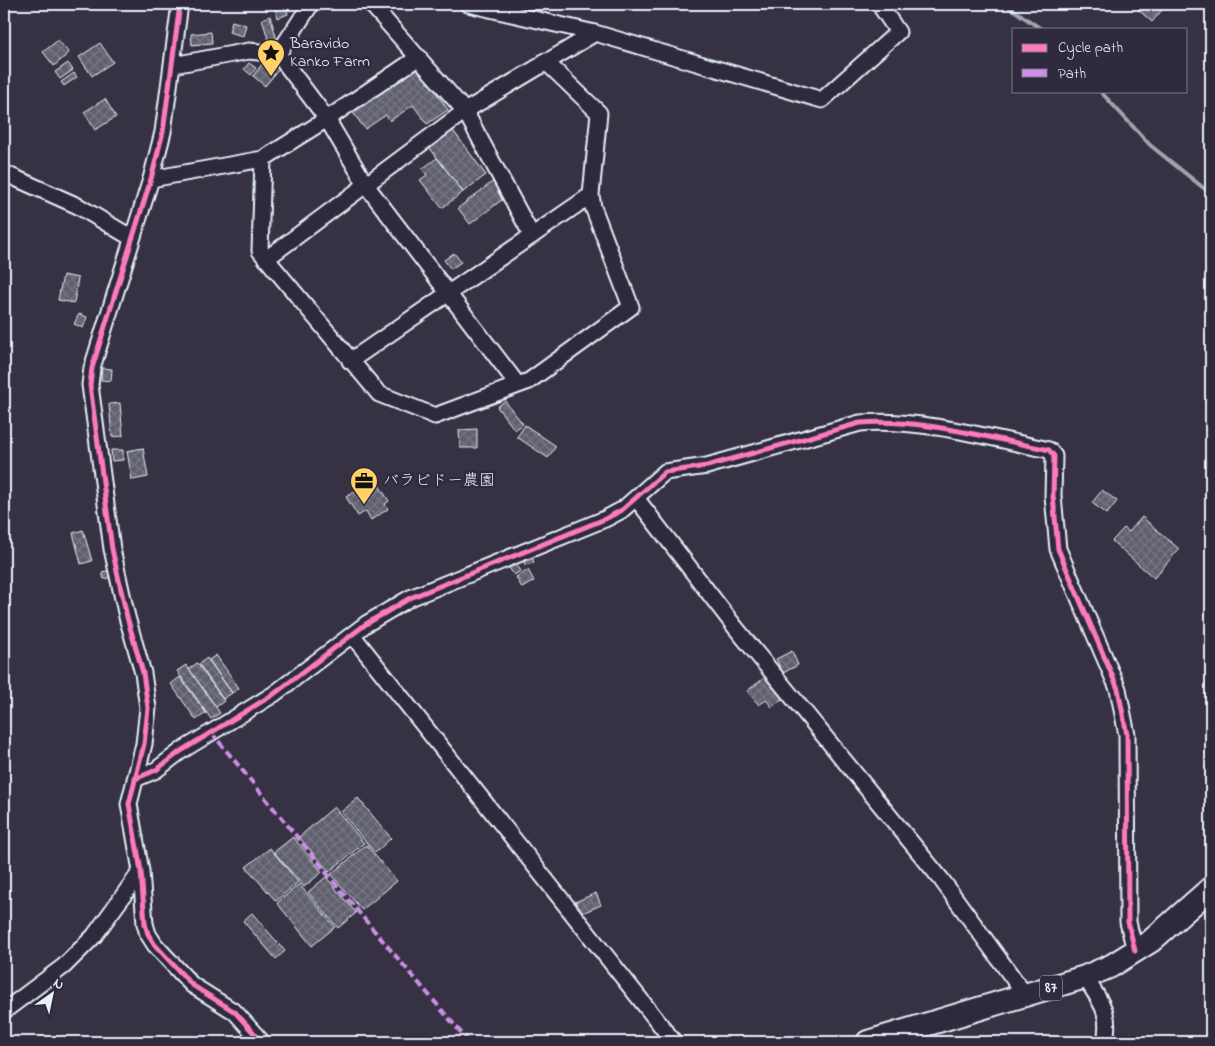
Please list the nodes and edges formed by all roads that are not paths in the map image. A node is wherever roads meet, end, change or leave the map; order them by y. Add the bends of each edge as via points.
1 (180, 4) edge
2 (311, 4) edge
3 (371, 4) edge
4 (468, 4) edge
5 (879, 4) edge
6 (596, 33) junction
7 (278, 54) junction
8 (419, 57) junction
9 (545, 61) junction
10 (173, 65) junction
11 (465, 111) junction
12 (327, 119) junction
13 (263, 159) junction
14 (4, 173) edge
15 (151, 179) junction
16 (366, 185) junction
17 (591, 195) junction
18 (532, 236) junction
19 (132, 238) junction
20 (266, 259) junction
21 (449, 293) junction
22 (350, 361) junction
23 (518, 385) junction
24 (636, 498) junction
25 (353, 636) junction
26 (135, 779) junction
27 (141, 871) junction
28 (1211, 888) edge
29 (1135, 952) junction
30 (1085, 977) junction
31 (1026, 996) junction
32 (4, 1011) edge
33 (262, 1042) edge
34 (674, 1042) edge
35 (868, 1042) edge
36 (1104, 1042) edge

1 - 10 street
2 - 7 street
3 - 8 street
4 - 6 street
5 - 6 street via 898,32 822,100
6 - 9 street
7 - 10 street via 249,51
7 - 12 street
8 - 11 street
8 - 12 street
9 - 11 street
9 - 17 street via 599,113
10 - 15 street
11 - 16 street
11 - 18 street
12 - 13 street
12 - 16 street
13 - 15 street
13 - 20 street via 260,251
14 - 19 street via 78,206
15 - 19 street
16 - 20 street
16 - 21 street
17 - 18 street
17 - 23 street via 592,207 631,308 529,381
18 - 21 street
19 - 26 street via 92,368 90,385 112,549 126,617 143,673 148,708 144,744
20 - 22 street
21 - 22 street
21 - 23 street
22 - 23 street via 379,394 435,416
24 - 25 street via 605,519 410,598 366,624
24 - 29 street via 665,472 707,466 860,423 882,421 958,431 1049,450 1054,456 1053,496 1058,549 1118,689 1127,735 1128,922
24 - 31 street via 734,627 941,879
25 - 26 street via 274,694 156,770
25 - 34 street
26 - 27 street via 129,804
27 - 32 street via 94,936 64,966
27 - 33 street via 145,924 155,945 192,985 235,1012
28 - 29 main road, 87
29 - 30 main road, 87
30 - 31 main road, 87
30 - 36 street via 1106,1012 1108,1024
31 - 35 main road, 87

